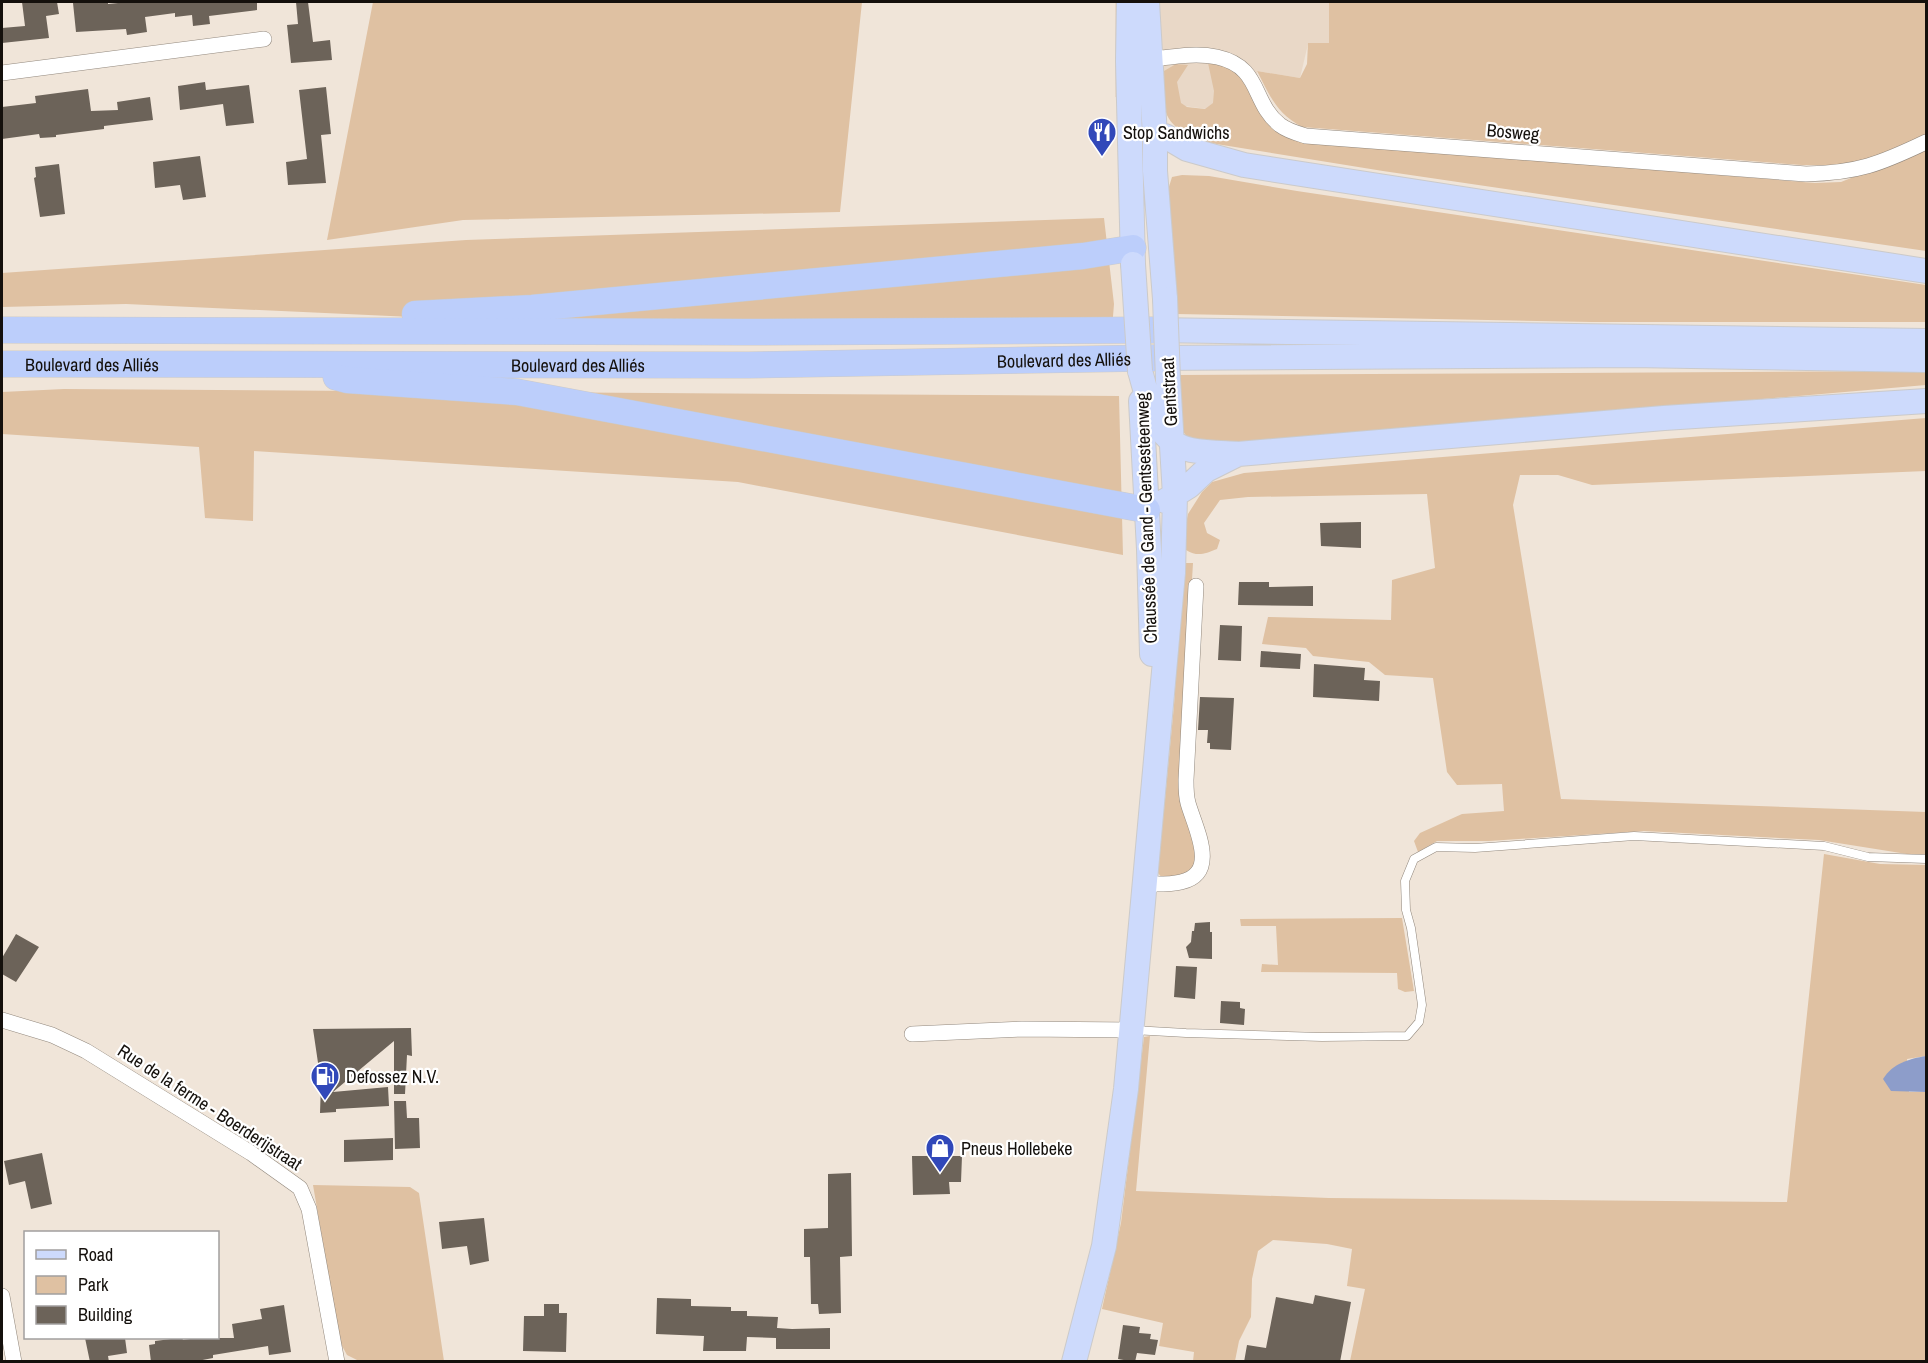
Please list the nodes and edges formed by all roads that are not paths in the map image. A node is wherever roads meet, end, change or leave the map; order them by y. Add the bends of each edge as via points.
1 (1129, 2) edge
2 (1147, 2) edge
3 (264, 39) dead end
4 (1139, 60) junction
5 (2, 73) edge
6 (1155, 136) junction
7 (1926, 142) edge
8 (1244, 165) junction
9 (1155, 171) junction
10 (1133, 201) junction
11 (1144, 260) junction
12 (1926, 271) edge
13 (2, 330) edge
14 (311, 330) junction
15 (1152, 330) joint
16 (1926, 341) edge
17 (1926, 360) edge
18 (2, 364) edge
19 (286, 364) junction
20 (1147, 365) junction
21 (1926, 400) edge
22 (1160, 428) junction
23 (1238, 454) junction
24 (1175, 496) junction
25 (1147, 510) junction
26 (1196, 586) dead end
27 (1152, 783) junction
28 (1926, 859) edge
29 (1144, 884) junction
30 (2, 1020) edge
31 (1132, 1030) junction
32 (912, 1034) dead end
33 (2, 1296) edge
34 (1076, 1361) edge
35 (14, 1362) edge
36 (337, 1362) edge

1 - 4 main road, Chaussée de Gand - Gentsesteenweg
2 - 4 main road, Gentstraat
3 - 5 street
4 - 6 main road, Gentstraat
4 - 7 street, Bosweg via 1195,55 1237,64 1253,81 1265,109 1278,124 1305,136 1806,174 1865,169
4 - 10 main road, Chaussée de Gand - Gentsesteenweg
6 - 8 main road via 1165,136 1187,149
6 - 9 main road, Gentstraat
8 - 9 main road via 1179,164
8 - 12 main road
9 - 10 main road
9 - 11 main road, Gentstraat
10 - 11 main road, Chaussée de Gand - Gentsesteenweg
11 - 14 highway via 1083,256 532,308 408,314
11 - 20 main road, Chaussée de Gand - Gentsesteenweg, bridge
11 - 22 main road, Gentstraat, bridge via 1165,299
13 - 14 highway, Boulevard des Alliés
14 - 15 highway, Boulevard des Alliés
15 - 16 main road
17 - 20 main road via 1632,355
18 - 19 highway, Boulevard des Alliés
19 - 20 highway, Boulevard des Alliés
19 - 25 highway via 347,380 517,392
20 - 22 main road, Chaussée de Gand - Gentsesteenweg
21 - 23 main road
22 - 23 main road via 1189,450
22 - 24 main road, Gentstraat
22 - 25 main road, Chaussée de Gand - Gentsesteenweg
23 - 24 main road via 1206,470
24 - 25 main road
24 - 27 main road, Gentstraat via 1173,573
25 - 27 main road, Chaussée de Gand - Gentsesteenweg
26 - 29 street via 1186,780 1203,864 1191,879
27 - 29 main road
28 - 31 lane via 1868,857 1824,846 1634,836 1475,848 1436,847 1414,859 1405,881 1422,1005 1419,1022 1407,1036
29 - 31 main road
30 - 36 street, Rue de la ferme - Boerderijstraat via 52,1035 86,1051 251,1153 300,1188 309,1209
31 - 32 street
31 - 34 main road via 1104,1246
33 - 35 street

